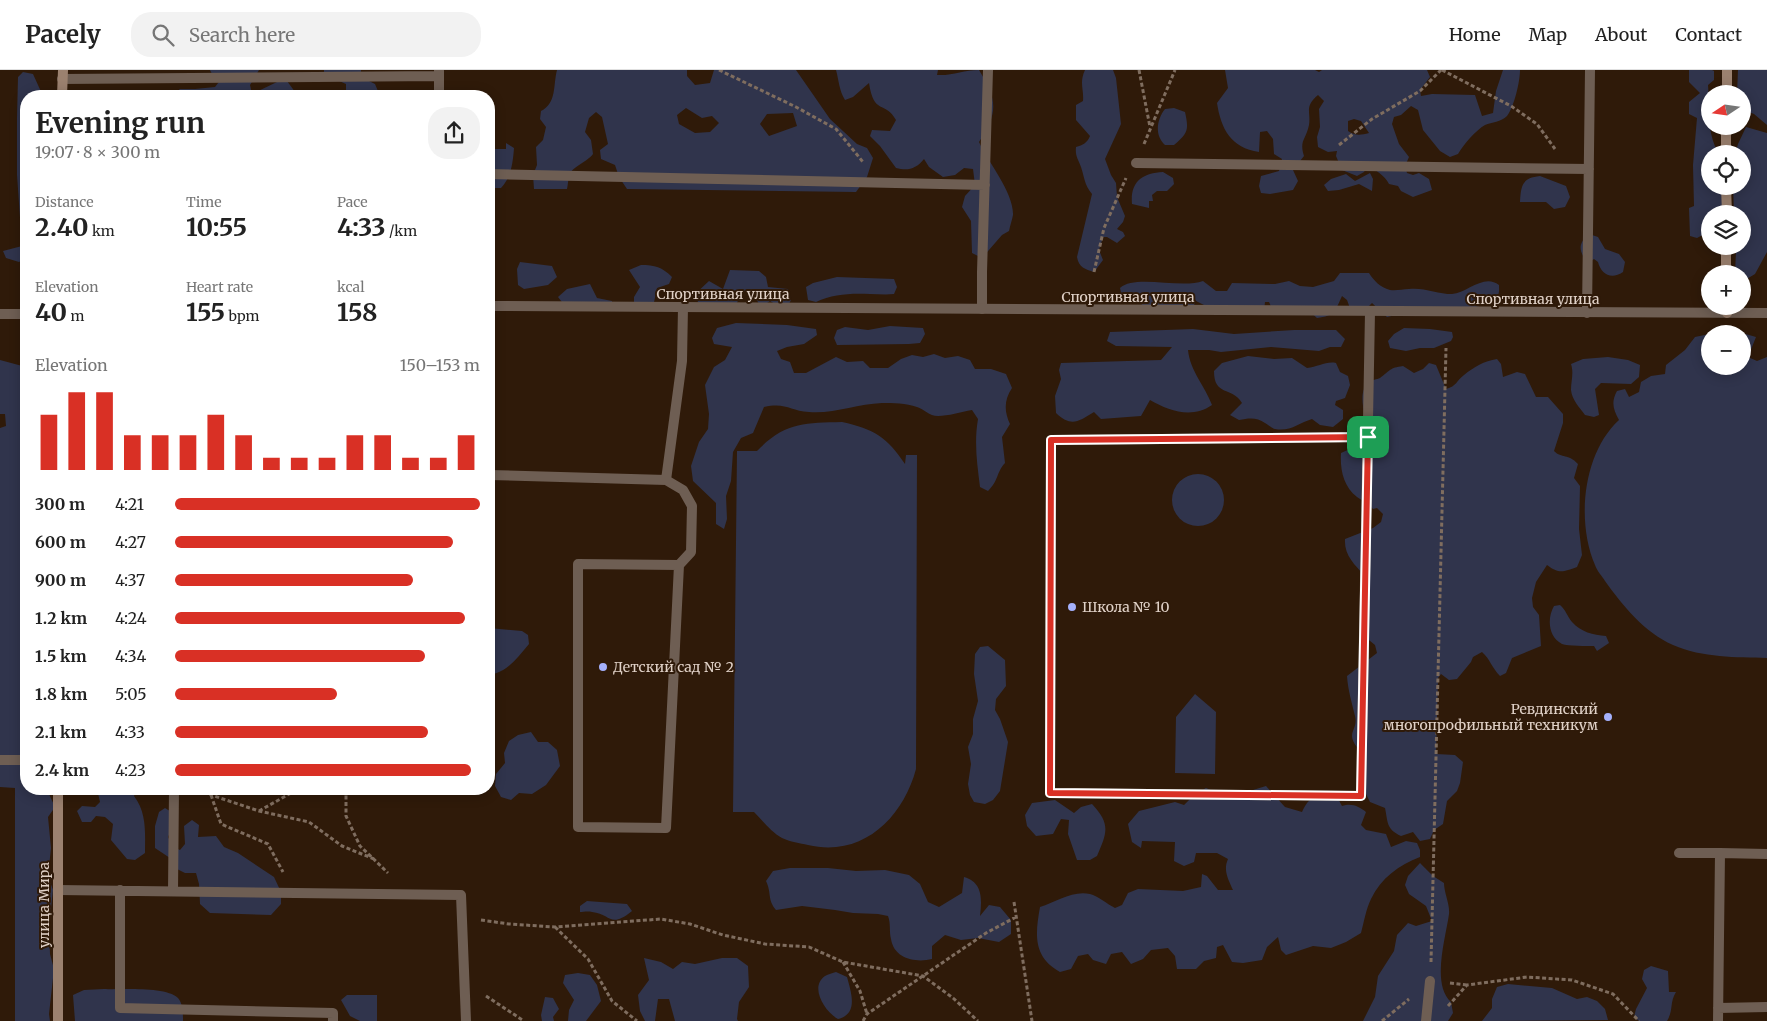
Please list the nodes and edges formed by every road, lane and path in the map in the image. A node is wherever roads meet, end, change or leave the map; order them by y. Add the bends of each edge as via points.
1 (719, 70) edge
2 (988, 70) edge
3 (1139, 70) edge
4 (1175, 70) edge
5 (1442, 70) edge
6 (1590, 70) edge
7 (1726, 70) edge
8 (440, 73) edge
9 (63, 74) edge
10 (1726, 85) edge
11 (62, 90) edge
12 (439, 90) edge
13 (1150, 128) junction
14 (1136, 163) junction
15 (1309, 165) junction
16 (1568, 168) junction
17 (1590, 169) junction
18 (495, 174) edge
19 (878, 183) junction
20 (984, 185) junction
21 (1094, 272) dead end
22 (495, 306) edge
23 (684, 307) junction
24 (982, 309) junction
25 (1701, 311) edge
26 (1370, 312) junction
27 (1751, 312) edge
28 (1587, 313) junction
29 (1767, 313) edge
30 (0, 314) edge
31 (20, 314) edge
32 (1446, 348) dead end
33 (1368, 437) junction
34 (495, 476) edge
35 (666, 480) junction
36 (680, 565) junction
37 (0, 760) edge
38 (20, 760) edge
39 (58, 795) edge
40 (174, 795) edge
41 (210, 795) joint
42 (286, 795) edge
43 (346, 795) edge
44 (259, 811) junction
45 (1679, 853) dead end
46 (1720, 853) junction
47 (1767, 854) edge
48 (374, 859) junction
49 (58, 890) junction
50 (120, 890) junction
51 (173, 891) junction
52 (294, 893) junction
53 (410, 894) junction
54 (1014, 902) dead end
55 (462, 917) junction
56 (1016, 917) junction
57 (555, 927) junction
58 (843, 962) junction
59 (923, 976) junction
60 (1430, 981) junction
61 (464, 982) junction
62 (1467, 985) junction
63 (1767, 1007) edge
64 (1718, 1008) junction
65 (867, 1014) junction
66 (1445, 1014) dead end
67 (58, 1021) edge
68 (333, 1021) edge
69 (466, 1021) edge
70 (524, 1021) edge
71 (637, 1021) edge
72 (863, 1021) edge
73 (978, 1021) edge
74 (1032, 1021) edge
75 (1426, 1021) edge
76 (1639, 1021) edge
77 (1718, 1021) edge

1 - 19 path via 836,129
2 - 20 street
3 - 13 path
4 - 13 path
5 - 15 path via 1420,91
5 - 16 path via 1511,106 1537,124
6 - 17 street
7 - 10 street
8 - 9 street
8 - 12 street
9 - 11 street
13 - 14 path
14 - 15 street
14 - 21 path via 1104,228
15 - 16 street
16 - 17 street
17 - 28 street
18 - 19 street
19 - 20 street
20 - 24 street
22 - 23 street, Спортивная улица
23 - 24 street, Спортивная улица
23 - 35 street via 682,361
24 - 26 street, Спортивная улица
25 - 28 street, Спортивная улица
26 - 28 street, Спортивная улица
26 - 33 street
27 - 29 street, Спортивная улица
30 - 31 street
32 - 60 path
33 - 33 street via 1361,796 1050,793 1051,440
34 - 35 street
35 - 36 street via 683,490 692,506 691,552
36 - 36 street via 578,564 578,827 666,828
37 - 38 street
39 - 49 street, улица Мира
40 - 51 street
41 - 44 path
41 - 52 path via 221,824 268,844
42 - 44 path
43 - 48 path via 346,816 360,846
44 - 48 path via 308,822 342,846
45 - 46 street
46 - 47 street
46 - 64 street
48 - 53 path
49 - 50 street
49 - 67 street, улица Мира
50 - 51 street
50 - 68 street via 120,1008 333,1013
51 - 52 street
52 - 53 street
53 - 55 street via 461,895
54 - 56 path
55 - 57 path
55 - 61 street
56 - 59 path via 986,933
56 - 74 path
57 - 58 path via 661,919 765,944 809,947
57 - 71 path via 588,959 612,1001
58 - 59 path
58 - 65 path via 860,991
59 - 65 path
59 - 73 path
60 - 62 path
60 - 75 street
61 - 69 street
61 - 70 path
62 - 66 path via 1447,1006
62 - 76 path via 1526,977 1572,980 1612,994
63 - 64 street
64 - 77 street
65 - 72 path

